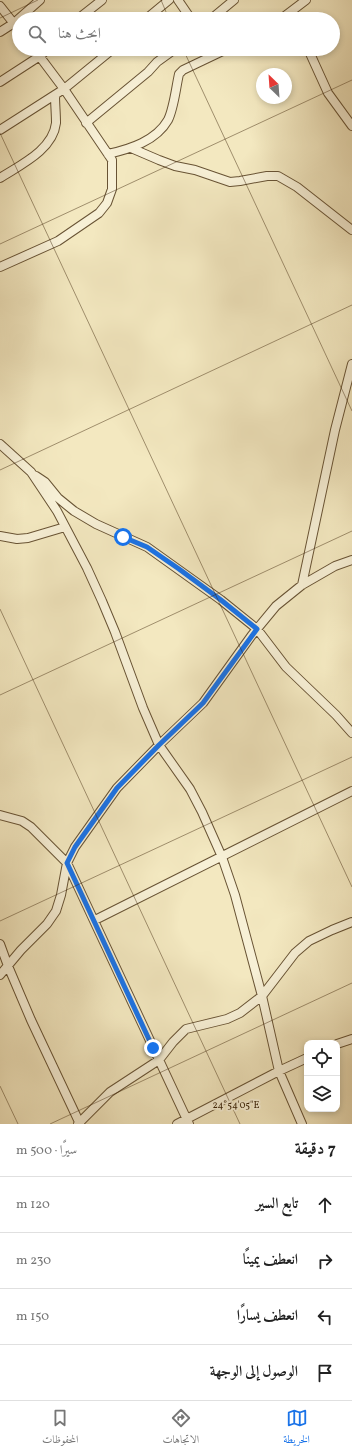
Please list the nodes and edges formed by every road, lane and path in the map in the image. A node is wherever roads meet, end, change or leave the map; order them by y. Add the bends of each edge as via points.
1 (40, 0) edge
2 (102, 0) edge
3 (169, 0) edge
4 (178, 0) edge
5 (234, 0) edge
6 (306, 0) edge
7 (0, 6) edge
8 (293, 10) joint
9 (26, 12) edge
10 (87, 12) edge
11 (154, 12) edge
12 (187, 12) edge
13 (219, 12) edge
14 (290, 12) edge
15 (12, 21) edge
16 (12, 24) edge
17 (0, 32) edge
18 (40, 56) joint
19 (104, 56) edge
20 (165, 56) edge
21 (206, 56) edge
22 (311, 56) edge
23 (0, 82) edge
24 (64, 89) junction
25 (55, 95) junction
26 (86, 123) junction
27 (352, 126) edge
28 (0, 130) edge
29 (131, 148) junction
30 (108, 154) junction
31 (0, 178) edge
32 (352, 230) edge
33 (0, 267) edge
34 (352, 364) edge
35 (0, 444) edge
36 (31, 472) junction
37 (65, 526) junction
38 (0, 536) edge
39 (352, 560) edge
40 (302, 585) junction
41 (257, 629) junction
42 (352, 733) edge
43 (159, 745) junction
44 (352, 791) edge
45 (0, 815) edge
46 (222, 857) junction
47 (67, 863) junction
48 (95, 920) junction
49 (352, 922) edge
50 (0, 944) edge
51 (8, 966) junction
52 (0, 975) edge
53 (262, 996) junction
54 (352, 1039) edge
55 (340, 1043) edge
56 (304, 1059) edge
57 (159, 1060) junction
58 (279, 1070) junction
59 (188, 1122) edge
60 (79, 1124) edge
61 (177, 1124) edge
62 (302, 1124) edge

1 - 9 street
2 - 10 street
3 - 11 street
4 - 12 street
5 - 13 street
6 - 8 street
7 - 15 street
8 - 14 street
16 - 17 street
18 - 23 street
18 - 24 street
19 - 24 street
20 - 26 street
21 - 29 street via 179,74 169,119 155,135
22 - 27 street via 328,93
24 - 25 street
24 - 26 street
25 - 28 street
25 - 31 street via 56,124 49,140 40,151
26 - 30 street
29 - 30 street
29 - 32 street via 159,160 230,182 278,176 297,187
30 - 33 street via 112,160 112,189 107,203 99,213 58,242
34 - 40 street
35 - 36 street
36 - 37 street
36 - 41 street via 74,511 147,547
37 - 38 street via 28,538
37 - 43 street via 102,601
39 - 40 street
40 - 41 street via 276,606
41 - 42 street via 286,667
41 - 43 street via 203,703
43 - 46 street via 190,789
43 - 47 street via 117,788 75,847
44 - 46 street
45 - 47 street via 22,821 31,827
46 - 48 street
46 - 53 street
47 - 48 street
47 - 51 street via 56,911
48 - 57 street
49 - 53 street via 309,941 295,953
50 - 51 street
51 - 52 street
51 - 60 street
53 - 57 street via 240,1013 227,1019 186,1029
53 - 58 street
54 - 55 street
56 - 58 street
57 - 59 street
57 - 60 street via 110,1092
58 - 59 street
58 - 62 street
59 - 61 street

